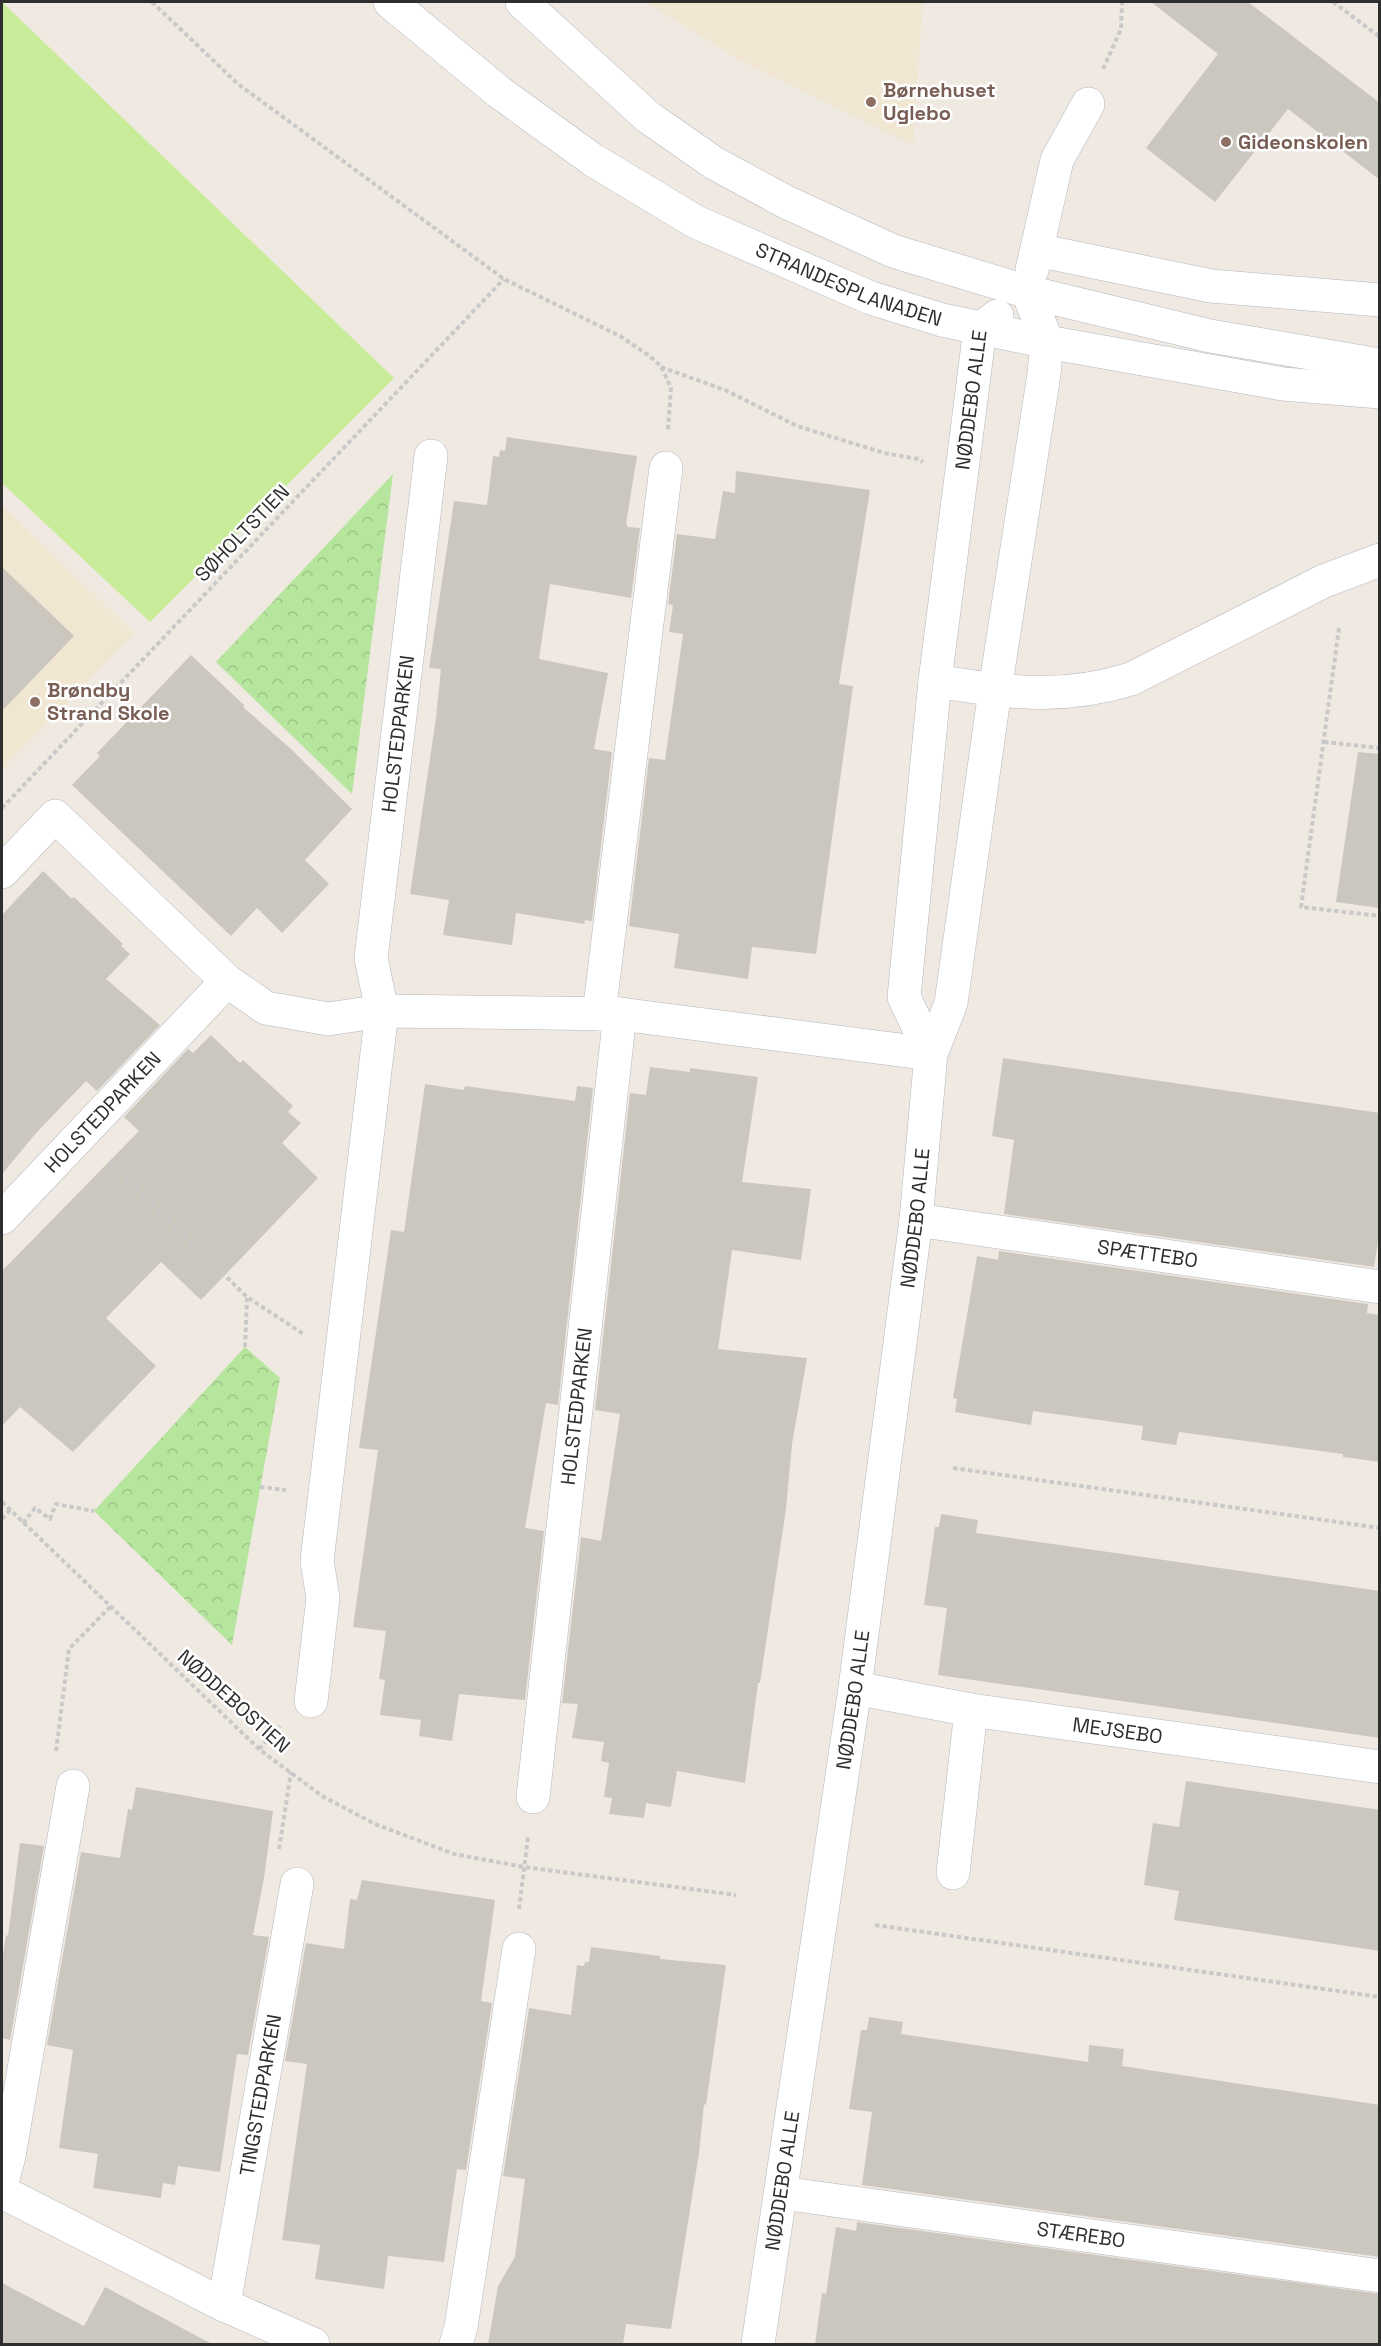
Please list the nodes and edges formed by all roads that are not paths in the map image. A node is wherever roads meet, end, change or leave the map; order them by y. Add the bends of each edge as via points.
1 (390, 2) edge
2 (522, 2) edge
3 (1088, 104) road end
4 (1037, 250) junction
5 (1028, 292) junction
6 (1380, 300) edge
7 (980, 329) junction
8 (1047, 342) junction
9 (1380, 365) edge
10 (1380, 392) edge
11 (431, 456) dead end
12 (666, 468) road end
13 (1380, 560) edge
14 (935, 681) junction
15 (995, 690) junction
16 (2, 872) edge
17 (227, 981) junction
18 (382, 1011) junction
19 (609, 1014) junction
20 (931, 1054) junction
21 (2, 1218) edge
22 (916, 1220) junction
23 (1380, 1287) edge
24 (855, 1688) junction
25 (311, 1701) dead end
26 (971, 1710) junction
27 (1380, 1767) edge
28 (73, 1786) road end
29 (533, 1797) dead end
30 (953, 1873) dead end
31 (297, 1884) road end
32 (519, 1949) dead end
33 (2, 2182) edge
34 (2, 2192) edge
35 (782, 2193) junction
36 (1380, 2276) edge
37 (224, 2305) junction
38 (313, 2344) edge
39 (456, 2344) edge
40 (758, 2344) edge

1 - 7 street, STRANDESPLANADEN via 499,92 593,160 696,222 871,298
2 - 5 street via 648,117 714,163 786,202 893,251
3 - 4 street via 1057,160
4 - 5 street
4 - 6 street via 1211,286
5 - 7 street, NØDDEBO ALLE
5 - 8 street, NØDDEBO ALLE
5 - 9 street via 1210,336
7 - 8 street, STRANDESPLANADEN
7 - 14 street, NØDDEBO ALLE
8 - 10 street, STRANDESPLANADEN via 1283,384
8 - 15 street, NØDDEBO ALLE
11 - 18 street, HOLSTEDPARKEN via 371,958
12 - 19 street, HOLSTEDPARKEN
13 - 15 street via 1324,581 1131,679 1066,693
14 - 15 street
14 - 20 street, NØDDEBO ALLE via 904,997
15 - 20 street, NØDDEBO ALLE via 951,1003
16 - 17 street via 55,816
17 - 18 street via 266,1008 328,1019
17 - 21 street, HOLSTEDPARKEN
18 - 19 street
18 - 25 street, HOLSTEDPARKEN via 317,1561 324,1598
19 - 20 street
19 - 29 street, HOLSTEDPARKEN
20 - 22 street, NØDDEBO ALLE
22 - 23 street, SPÆTTEBO
22 - 24 street, NØDDEBO ALLE
24 - 26 street, MEJSEBO
24 - 35 street, NØDDEBO ALLE
26 - 27 street, MEJSEBO
26 - 30 street
28 - 33 street
31 - 37 street, TINGSTEDPARKEN
32 - 39 street
34 - 37 street
35 - 36 street, STÆREBO
35 - 40 street, NØDDEBO ALLE
37 - 38 street

